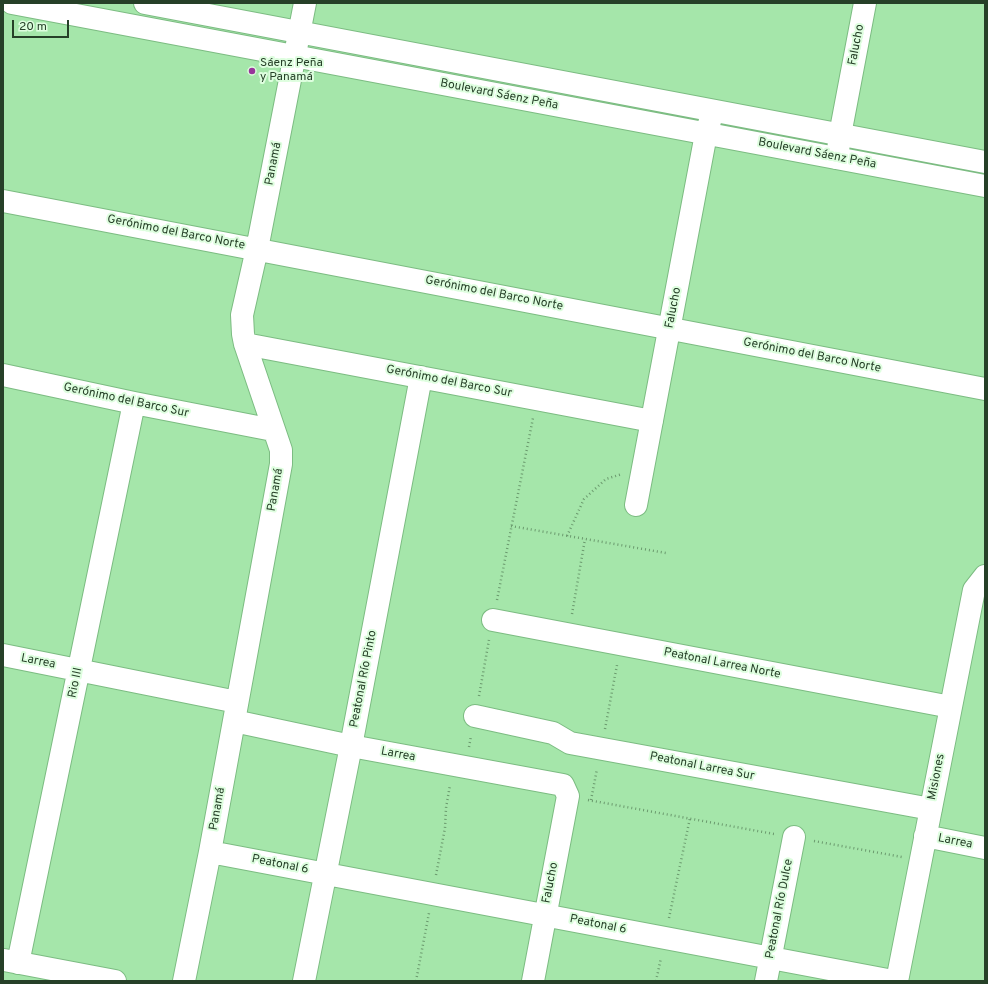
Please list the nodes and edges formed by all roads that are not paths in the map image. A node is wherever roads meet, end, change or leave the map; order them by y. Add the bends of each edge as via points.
1 (12, 3) edge
2 (146, 3) edge
3 (305, 3) edge
4 (865, 3) edge
5 (300, 32) junction
6 (295, 56) junction
7 (713, 111) junction
8 (706, 134) junction
9 (840, 135) junction
10 (837, 158) junction
11 (985, 162) edge
12 (985, 186) edge
13 (3, 200) edge
14 (257, 249) junction
15 (670, 328) junction
16 (245, 344) junction
17 (3, 375) edge
18 (421, 377) junction
19 (985, 389) edge
20 (134, 403) junction
21 (652, 421) junction
22 (273, 430) junction
23 (636, 505) dead end
24 (985, 576) edge
25 (493, 620) road end
26 (3, 655) edge
27 (78, 670) junction
28 (951, 707) junction
29 (235, 712) junction
30 (475, 716) road end
31 (351, 746) junction
32 (565, 791) joint
33 (931, 810) junction
34 (925, 836) junction
35 (794, 837) road end
36 (985, 848) edge
37 (210, 852) junction
38 (326, 874) junction
39 (546, 915) junction
40 (771, 958) junction
41 (10, 961) edge
42 (115, 981) edge
43 (184, 981) edge
44 (304, 981) edge
45 (533, 981) edge
46 (766, 981) edge
47 (893, 981) edge
48 (897, 981) edge

1 - 6 street, Boulevard Sáenz Peña
2 - 5 street, Boulevard Sáenz Peña
3 - 5 street, Panamá
4 - 9 street, Falucho
5 - 6 street, Panamá
5 - 7 street, Boulevard Sáenz Peña
6 - 8 street, Boulevard Sáenz Peña
6 - 14 street, Panamá
7 - 8 street, Falucho
7 - 9 street, Boulevard Sáenz Peña
8 - 10 street, Boulevard Sáenz Peña
8 - 15 street, Falucho
9 - 10 street, Falucho
9 - 11 street, Boulevard Sáenz Peña
10 - 12 street, Boulevard Sáenz Peña
13 - 14 street, Gerónimo del Barco Norte
14 - 15 street, Gerónimo del Barco Norte
14 - 16 street, Panamá via 242,315
15 - 19 street, Gerónimo del Barco Norte
15 - 21 street, Falucho
16 - 18 street, Gerónimo del Barco Sur
16 - 22 street, Panamá
17 - 20 street, Gerónimo del Barco Sur
18 - 21 street, Gerónimo del Barco Sur
18 - 31 street, Peatonal Río Pinto
20 - 22 street, Gerónimo del Barco Sur
20 - 27 street, Rio III
21 - 23 street, Falucho
22 - 29 street, Panamá via 281,450 281,464
24 - 28 street, Misiones via 974,590
25 - 28 street, Peatonal Larrea Norte
26 - 27 street, Larrea
27 - 29 street, Larrea
27 - 41 street, Rio III
28 - 33 street, Misiones
29 - 31 street, Larrea
29 - 37 street, Panamá
30 - 33 street, Peatonal Larrea Sur via 553,733 570,743
31 - 32 street, Larrea via 466,767
31 - 38 street, Peatonal Río Pinto
32 - 39 street, Falucho
33 - 34 street, Misiones
34 - 36 street, Larrea
34 - 48 street, Misiones
35 - 40 street, Peatonal Río Dulce
37 - 38 street, Peatonal 6
37 - 43 street, Panamá
38 - 39 street, Peatonal 6
38 - 44 street, Peatonal Río Pinto
39 - 40 street, Peatonal 6
39 - 45 street, Falucho
40 - 46 street, Peatonal Río Dulce
40 - 47 street, Peatonal 6
41 - 42 street

